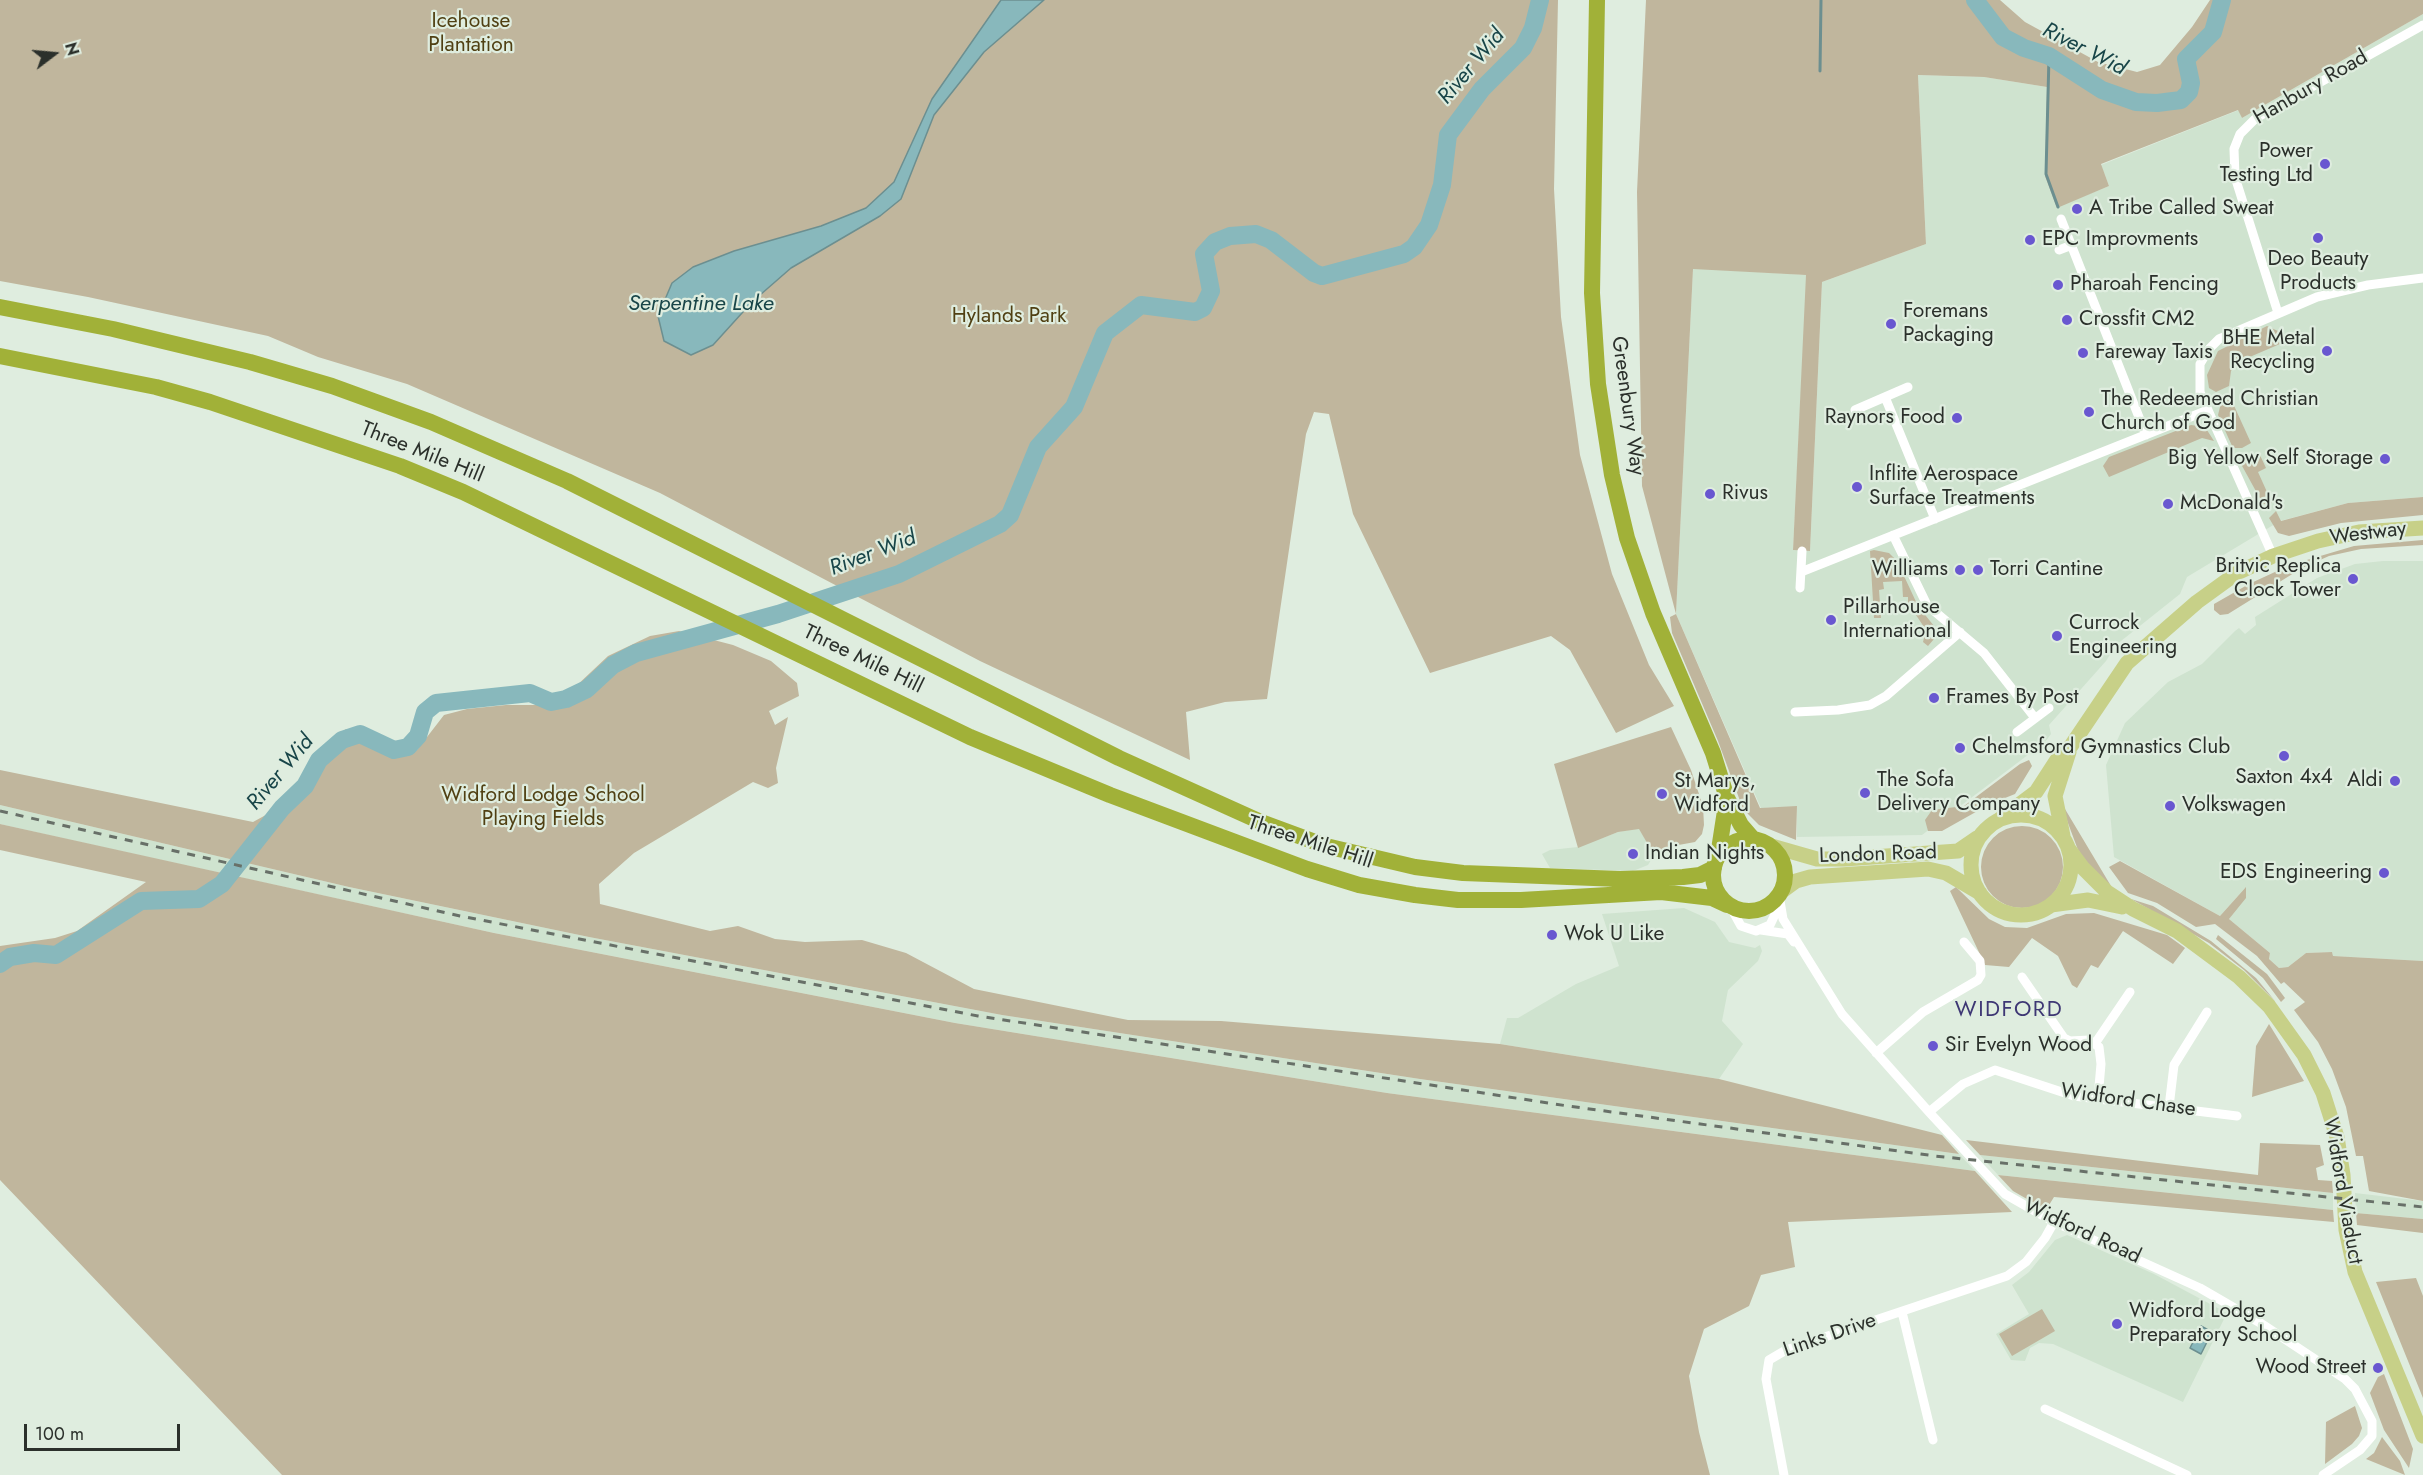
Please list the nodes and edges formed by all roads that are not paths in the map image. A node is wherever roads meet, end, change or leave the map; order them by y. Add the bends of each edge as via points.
1 (1597, 0) edge
2 (2423, 25) edge
3 (2061, 219) dead end
4 (2072, 245) junction
5 (2059, 250) dead end
6 (2423, 278) edge
7 (0, 307) edge
8 (2278, 313) junction
9 (0, 356) edge
10 (1908, 387) dead end
11 (1885, 397) junction
12 (1855, 410) dead end
13 (2208, 410) junction
14 (2146, 435) junction
15 (1935, 519) junction
16 (2423, 528) edge
17 (1893, 536) junction
18 (1802, 551) dead end
19 (2273, 556) junction
20 (1801, 572) junction
21 (1800, 588) dead end
22 (1960, 632) junction
23 (2049, 708) dead end
24 (1795, 712) dead end
25 (2035, 718) junction
26 (2017, 732) dead end
27 (2071, 746) junction
28 (1726, 798) junction
29 (2000, 819) junction
30 (1982, 833) junction
31 (1761, 842) junction
32 (2066, 845) junction
33 (1716, 863) junction
34 (1980, 893) junction
35 (1780, 897) junction
36 (1729, 905) junction
37 (2049, 906) junction
38 (2133, 909) junction
39 (1761, 930) junction
40 (1964, 942) dead end
41 (1807, 957) junction
42 (2022, 977) dead end
43 (2130, 992) dead end
44 (2207, 1012) dead end
45 (2096, 1042) junction
46 (1876, 1053) junction
47 (2098, 1098) junction
48 (2169, 1107) junction
49 (1929, 1113) junction
50 (2237, 1116) dead end
51 (2054, 1222) junction
52 (1902, 1312) junction
53 (2045, 1409) dead end
54 (2423, 1436) edge
55 (1932, 1440) dead end
56 (1784, 1475) edge
57 (2187, 1475) edge
58 (2323, 1475) edge

1 - 28 highway, Greenbury Way via 1592,293 1604,430 1637,570 1713,753
2 - 8 street, Hanbury Road via 2256,118 2240,134 2234,149 2235,177
3 - 4 street
4 - 5 street
4 - 14 street
6 - 8 street via 2339,291
7 - 33 highway, Three Mile Hill via 250,362 431,422 532,465 1184,788 1261,822 1360,856 1462,873 1569,879 1683,877 1700,875
8 - 13 street via 2219,339 2208,349 2198,379
9 - 36 highway, Three Mile Hill via 156,387 333,441 463,492 1049,771 1264,854 1359,885 1463,900 1660,892 1712,898
10 - 11 street
11 - 12 street
11 - 15 street
13 - 14 street
13 - 19 street
14 - 15 street
15 - 17 street
16 - 19 main road, Westway via 2359,532
17 - 20 street
17 - 22 street via 1928,605
18 - 20 street
19 - 27 main road, Westway via 2238,573 2197,602 2138,652
20 - 21 street
22 - 24 street via 1886,696 1870,705
22 - 25 street via 1984,653
23 - 25 street
25 - 26 street
27 - 29 main road, Westway via 2027,801
27 - 32 main road, Westway via 2055,796
28 - 31 highway, Greenbury Way via 1741,825
28 - 33 highway, Greenbury Way
29 - 30 main road
29 - 32 main road via 2018,815 2037,817 2054,828
30 - 31 main road, London Road via 1958,851 1844,859 1817,859
30 - 34 main road via 1971,863
31 - 33 highway via 1733,843
31 - 35 highway via 1783,865 1785,880
32 - 37 main road via 2071,866 2068,881
32 - 38 main road via 2094,880
33 - 36 highway via 1714,885
34 - 35 main road, London Road via 1946,873 1928,869 1810,877 1796,881
34 - 37 main road via 1994,907 2008,913 2031,914
35 - 36 highway via 1758,910 1745,911
35 - 39 street via 1774,919
35 - 41 street, Widford Road via 1783,919
36 - 39 street, Widford Road via 1741,926
37 - 38 main road via 2088,900
38 - 54 main road, Widford Viaduct via 2197,944 2239,977 2269,1006 2304,1055 2327,1104 2340,1157 2346,1230 2355,1272
39 - 41 street, Widford Road via 1788,934
40 - 46 street via 1980,961 1978,980 1923,1012
41 - 46 street, Widford Road via 1842,1014
42 - 45 street via 2064,1038
43 - 45 street
44 - 48 street via 2174,1065
45 - 47 street via 2101,1064
46 - 49 street, Widford Road
47 - 48 street, Widford Chase
47 - 49 street, Widford Chase via 2059,1093 2032,1080 1995,1070 1963,1084
48 - 50 street, Widford Chase
49 - 51 street, Widford Road via 2005,1194
51 - 52 street, Links Drive via 2018,1270
51 - 58 street, Widford Road via 2200,1288 2345,1379 2364,1401 2373,1429 2367,1443
52 - 55 street, Links Drive
52 - 56 street, Links Drive via 1786,1350 1769,1360 1766,1379
53 - 57 street

